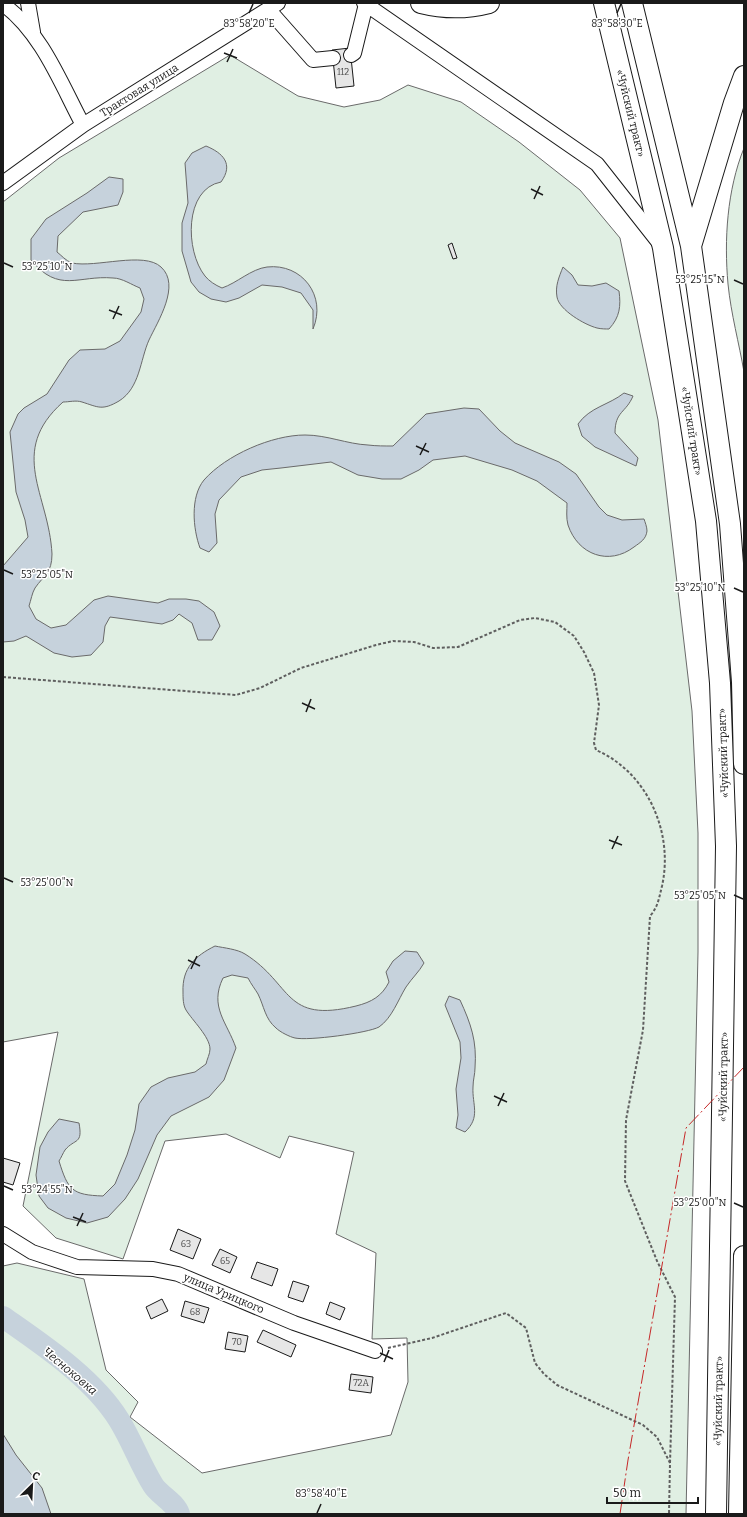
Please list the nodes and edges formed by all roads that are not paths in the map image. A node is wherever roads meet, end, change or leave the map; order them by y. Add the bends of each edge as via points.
1 (28, 3) edge
2 (421, 3) edge
3 (490, 3) edge
4 (604, 3) edge
5 (632, 3) edge
6 (3, 4) edge
7 (365, 4) edge
8 (273, 6) edge
9 (34, 36) junction
10 (351, 55) dead end
11 (333, 58) dead end
12 (744, 76) edge
13 (84, 125) junction
14 (3, 182) edge
15 (691, 246) junction
16 (664, 248) junction
17 (744, 764) edge
18 (3, 1234) edge
19 (744, 1256) edge
20 (744, 1292) edge
21 (375, 1351) road end
22 (743, 1396) edge
23 (716, 1514) edge
24 (739, 1514) edge

1 - 9 street
2 - 3 highway via 439,8 456,8
4 - 16 highway, «Чуйский тракт»
5 - 15 highway, «Чуйский тракт»
6 - 9 street via 18,16
7 - 10 street via 354,53
7 - 16 street via 597,164
8 - 11 street via 313,60
8 - 13 street, Трактовая улица
9 - 13 street
12 - 15 highway
13 - 14 street, Трактовая улица
15 - 17 highway, «Чуйский тракт» via 730,524 742,682
16 - 23 highway, «Чуйский тракт» via 706,521 720,683 726,846
18 - 21 street, улица Урицкого via 32,1252 77,1267 153,1269 178,1274 294,1323
19 - 20 highway
20 - 22 highway
22 - 24 highway

